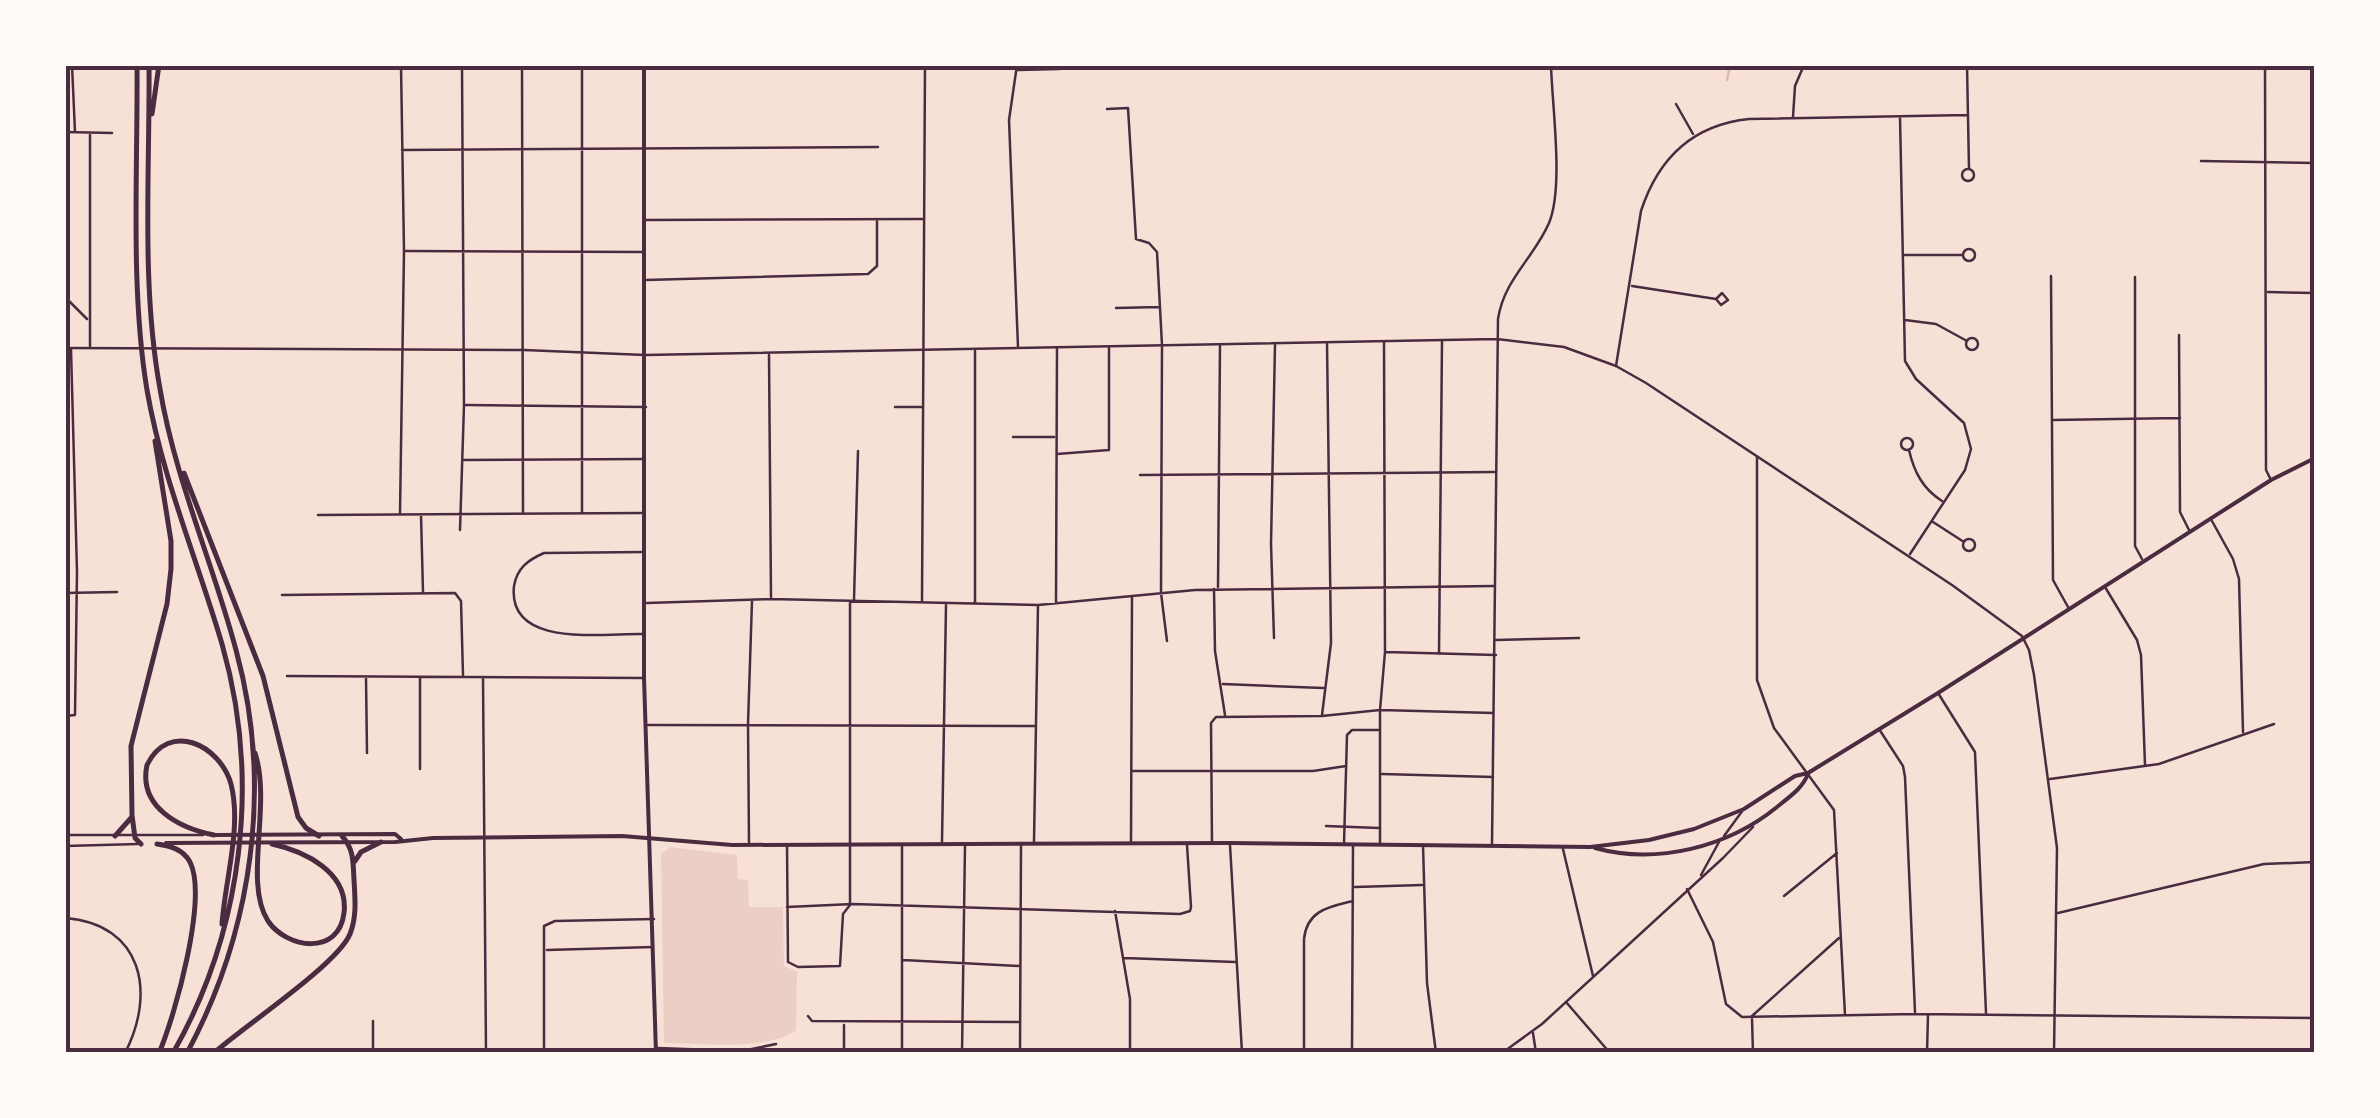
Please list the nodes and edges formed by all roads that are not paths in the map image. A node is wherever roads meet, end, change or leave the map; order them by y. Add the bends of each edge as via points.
1 (72, 65) edge
2 (137, 65) edge
3 (149, 65) edge
4 (159, 65) edge
5 (402, 65) edge
6 (462, 65) edge
7 (522, 65) edge
8 (582, 65) edge
9 (644, 65) edge
10 (924, 65) edge
11 (1065, 65) edge
12 (1550, 65) edge
13 (1804, 65) edge
14 (1967, 65) edge
15 (2265, 65) edge
16 (1017, 68) edge
17 (1676, 104) dead end
18 (1106, 109) dead end
19 (1967, 115) junction
20 (1900, 117) junction
21 (1793, 118) junction
22 (65, 132) edge
23 (76, 132) junction
24 (90, 133) junction
25 (112, 133) dead end
26 (1694, 135) junction
27 (150, 137) junction
28 (878, 146) dead end
29 (645, 148) junction
30 (402, 150) junction
31 (465, 150) junction
32 (582, 150) junction
33 (522, 151) junction
34 (2201, 161) dead end
35 (2266, 163) junction
36 (2315, 163) edge
37 (1969, 170) dead end
38 (877, 219) junction
39 (644, 220) junction
40 (922, 220) junction
41 (404, 251) junction
42 (464, 251) junction
43 (524, 252) junction
44 (582, 252) junction
45 (644, 252) junction
46 (1902, 255) junction
47 (1963, 255) dead end
48 (2051, 276) dead end
49 (2135, 277) dead end
50 (645, 280) junction
51 (1630, 285) junction
52 (2266, 292) junction
53 (2315, 292) edge
54 (65, 297) edge
55 (1716, 299) dead end
56 (1160, 306) junction
57 (1116, 308) dead end
58 (88, 320) junction
59 (1903, 320) junction
60 (2179, 335) dead end
61 (1498, 339) junction
62 (1442, 340) junction
63 (1967, 341) dead end
64 (1384, 342) junction
65 (1327, 343) junction
66 (1275, 344) junction
67 (1220, 345) junction
68 (1109, 346) junction
69 (1162, 346) junction
70 (68, 348) edge
71 (90, 348) junction
72 (1018, 348) junction
73 (1057, 348) junction
74 (402, 349) junction
75 (462, 350) junction
76 (524, 350) junction
77 (924, 350) junction
78 (975, 351) junction
79 (581, 353) junction
80 (769, 353) junction
81 (645, 355) junction
82 (1616, 366) junction
83 (464, 405) junction
84 (523, 406) junction
85 (582, 406) junction
86 (895, 406) dead end
87 (646, 407) junction
88 (922, 408) junction
89 (2180, 418) junction
90 (2134, 419) junction
91 (2052, 420) junction
92 (154, 423) junction
93 (1056, 437) junction
94 (1012, 438) dead end
95 (172, 444) junction
96 (1909, 450) dead end
97 (858, 451) dead end
98 (1055, 454) junction
99 (1757, 457) junction
100 (2315, 458) edge
101 (462, 460) junction
102 (523, 460) junction
103 (582, 460) junction
104 (644, 460) junction
105 (1497, 472) junction
106 (1441, 473) junction
107 (1328, 474) junction
108 (1384, 474) junction
109 (1140, 475) dead end
110 (1273, 475) junction
111 (1162, 476) junction
112 (1218, 476) junction
113 (2271, 480) junction
114 (1944, 502) junction
115 (523, 512) junction
116 (582, 512) junction
117 (400, 513) junction
118 (460, 513) junction
119 (644, 513) junction
120 (421, 514) junction
121 (318, 515) dead end
122 (2210, 518) junction
123 (1932, 521) junction
124 (460, 530) dead end
125 (2190, 531) junction
126 (1964, 542) dead end
127 (644, 552) junction
128 (1909, 556) junction
129 (2142, 561) junction
130 (1440, 586) junction
131 (1496, 586) junction
132 (2105, 586) junction
133 (1385, 587) junction
134 (1272, 588) junction
135 (1330, 588) junction
136 (1216, 589) junction
137 (117, 592) dead end
138 (75, 593) junction
139 (1162, 593) junction
140 (65, 594) edge
141 (423, 594) junction
142 (282, 595) dead end
143 (1132, 597) junction
144 (771, 598) junction
145 (752, 599) junction
146 (852, 602) junction
147 (646, 603) junction
148 (922, 604) junction
149 (1056, 604) junction
150 (946, 605) junction
151 (975, 605) junction
152 (1038, 605) junction
153 (2069, 608) junction
154 (645, 634) junction
155 (1274, 638) dead end
156 (1580, 638) dead end
157 (2023, 638) junction
158 (1496, 640) junction
159 (1166, 641) dead end
160 (1385, 652) junction
161 (1439, 654) junction
162 (1496, 655) junction
163 (286, 676) dead end
164 (366, 676) junction
165 (420, 676) junction
166 (463, 676) junction
167 (483, 677) junction
168 (644, 678) junction
169 (1221, 684) junction
170 (1324, 688) junction
171 (1938, 694) junction
172 (1380, 710) junction
173 (1495, 713) junction
174 (65, 716) edge
175 (1225, 716) junction
176 (1322, 716) junction
177 (748, 724) junction
178 (848, 724) junction
179 (944, 724) junction
180 (2274, 724) dead end
181 (646, 725) junction
182 (1035, 726) junction
183 (1879, 728) junction
184 (1380, 730) junction
185 (2243, 733) junction
186 (253, 745) junction
187 (367, 753) dead end
188 (1346, 766) junction
189 (2145, 766) junction
190 (420, 770) dead end
191 (1132, 770) junction
192 (1211, 772) junction
193 (1808, 773) junction
194 (1380, 774) junction
195 (1494, 776) junction
196 (2049, 780) junction
197 (1744, 809) junction
198 (132, 815) junction
199 (1326, 826) dead end
200 (1753, 826) junction
201 (1345, 827) junction
202 (1379, 828) junction
203 (65, 836) edge
204 (115, 836) junction
205 (134, 836) junction
206 (319, 836) junction
207 (342, 836) junction
208 (651, 837) junction
209 (485, 838) junction
210 (214, 839) junction
211 (402, 839) junction
212 (381, 842) junction
213 (1720, 842) junction
214 (348, 843) junction
215 (1230, 843) junction
216 (141, 844) joint
217 (157, 844) joint
218 (272, 844) junction
219 (749, 844) junction
220 (787, 844) junction
221 (848, 844) junction
222 (902, 844) junction
223 (942, 844) junction
224 (965, 844) junction
225 (1021, 844) junction
226 (1034, 844) junction
227 (1131, 844) junction
228 (1187, 844) junction
229 (1212, 844) junction
230 (1344, 845) junction
231 (1380, 845) junction
232 (65, 846) edge
233 (1352, 846) junction
234 (1423, 846) junction
235 (1492, 846) junction
236 (1590, 847) junction
237 (1563, 848) junction
238 (1837, 853) junction
239 (2315, 862) edge
240 (354, 864) junction
241 (1701, 876) junction
242 (1425, 885) junction
243 (1354, 887) junction
244 (1687, 890) junction
245 (1784, 896) dead end
246 (1354, 901) junction
247 (850, 905) junction
248 (901, 906) junction
249 (787, 907) junction
250 (962, 909) junction
251 (1020, 909) junction
252 (1115, 911) junction
253 (2057, 914) junction
254 (65, 918) edge
255 (654, 919) junction
256 (222, 936) junction
257 (1841, 936) junction
258 (654, 946) junction
259 (545, 950) junction
260 (1122, 958) junction
261 (901, 960) junction
262 (1235, 962) junction
263 (962, 964) junction
264 (1020, 966) junction
265 (1593, 976) junction
266 (1566, 1002) junction
267 (1915, 1014) junction
268 (1928, 1014) junction
269 (2055, 1014) junction
270 (1986, 1015) junction
271 (808, 1016) dead end
272 (1845, 1016) junction
273 (1752, 1017) junction
274 (2315, 1018) edge
275 (372, 1021) dead end
276 (844, 1022) junction
277 (902, 1022) junction
278 (962, 1022) junction
279 (1020, 1022) junction
280 (1533, 1032) junction
281 (776, 1044) dead end
282 (656, 1050) edge
283 (714, 1052) edge
284 (742, 1052) edge
285 (125, 1053) edge
286 (159, 1053) edge
287 (173, 1053) edge
288 (187, 1053) edge
289 (214, 1053) edge
290 (373, 1053) edge
291 (486, 1053) edge
292 (544, 1053) edge
293 (844, 1053) edge
294 (902, 1053) edge
295 (962, 1053) edge
296 (1020, 1053) edge
297 (1130, 1053) edge
298 (1242, 1053) edge
299 (1304, 1053) edge
300 (1352, 1053) edge
301 (1436, 1053) edge
302 (1502, 1053) edge
303 (1536, 1053) edge
304 (1610, 1053) edge
305 (1752, 1053) edge
306 (1927, 1053) edge
307 (2054, 1053) edge

1 - 23 street
2 - 92 highway via 140,330
3 - 27 highway
4 - 27 highway
5 - 30 street
6 - 31 street
7 - 33 street
8 - 32 street
9 - 29 main road
10 - 40 street
11 - 16 street
12 - 61 street via 1553,210 1504,295
13 - 21 street
14 - 19 street
15 - 35 street
16 - 72 street via 1010,120
17 - 26 street
18 - 56 street via 1128,108 1136,239 1157,252
19 - 20 street
19 - 37 street
20 - 21 street
20 - 46 street
21 - 26 street via 1736,120
22 - 23 street
23 - 24 street
24 - 25 street
24 - 58 street
26 - 51 street via 1664,163 1648,192
27 - 95 highway via 152,332
28 - 29 street
29 - 32 street
29 - 39 main road
30 - 31 street
30 - 41 street
31 - 33 street
31 - 42 street
32 - 33 street
32 - 44 street
33 - 43 street
34 - 35 street
35 - 36 street
35 - 52 street
38 - 39 street
38 - 40 street
38 - 50 street via 877,266 868,274
39 - 45 main road
40 - 77 street
41 - 42 street
41 - 74 street
42 - 43 street
42 - 75 street
43 - 44 street
43 - 76 street
44 - 45 street
44 - 79 street
45 - 50 main road
46 - 47 street
46 - 59 street
48 - 91 street
49 - 90 street
50 - 81 main road
51 - 55 street
51 - 82 street
52 - 53 street
52 - 113 street
54 - 58 street
56 - 57 street
56 - 69 street
58 - 71 street
59 - 63 street via 1936,324
59 - 114 street via 1909,369 1958,414 1970,441 1965,470
60 - 89 street
61 - 62 street
61 - 82 street via 1548,343
61 - 105 street
62 - 64 street
62 - 106 street
64 - 65 street
64 - 108 street
65 - 66 street
65 - 107 street
66 - 67 street
66 - 110 street
67 - 69 street
67 - 112 street
68 - 69 street
68 - 73 street
68 - 98 street via 1110,450
69 - 111 street
70 - 71 street
70 - 138 street
71 - 74 street
72 - 73 street
72 - 78 street
73 - 93 street
74 - 75 street
74 - 117 street
75 - 76 street
75 - 83 street
76 - 79 street
76 - 84 street
77 - 78 street
77 - 80 street
77 - 88 street
78 - 151 street
79 - 81 street
79 - 85 street
80 - 81 street
80 - 144 street
81 - 87 main road
82 - 99 street
83 - 84 street
83 - 101 street
84 - 85 street
84 - 102 street
85 - 87 street
85 - 103 street
86 - 88 street
87 - 104 main road
88 - 148 street
89 - 90 street
89 - 125 street via 2180,512
90 - 91 street
90 - 129 street via 2135,546
91 - 153 street via 2053,580
92 - 198 highway via 171,569 131,746
92 - 256 highway via 236,704 242,825
93 - 94 street
93 - 98 street
95 - 186 highway via 236,648
95 - 206 highway via 270,698 298,817
96 - 114 street via 1918,476
97 - 146 street
98 - 149 street
99 - 128 street
99 - 193 street via 1758,689 1774,728
100 - 113 main road
101 - 102 street
101 - 118 street
102 - 103 street
102 - 115 street
103 - 104 street
103 - 116 street
104 - 119 main road
105 - 106 street
105 - 131 street
106 - 108 street
106 - 130 street
107 - 108 street
107 - 110 street
107 - 135 street
108 - 133 street
109 - 111 street
110 - 112 street
110 - 134 street
111 - 112 street
111 - 139 street
112 - 136 street
113 - 122 main road
114 - 123 street
115 - 116 street
115 - 118 street
116 - 119 street
117 - 120 street
117 - 121 street
118 - 120 street
118 - 124 street
119 - 127 main road
120 - 141 street
122 - 125 main road
122 - 185 street via 2239,579
123 - 126 street
123 - 128 street
125 - 129 main road
127 - 147 main road
127 - 154 street via 544,553 519,570 514,598 523,618 539,629
128 - 157 street
129 - 132 main road
130 - 131 street
130 - 133 street
130 - 161 street
131 - 158 street
132 - 153 main road
132 - 189 street via 2141,655
133 - 135 street
133 - 160 street
134 - 135 street
134 - 136 street
134 - 155 street
135 - 170 street
136 - 139 street
136 - 169 street
137 - 138 street
138 - 140 street
138 - 174 street via 75,715
139 - 143 street
139 - 159 street
141 - 142 street
141 - 166 street via 458,595 461,601
143 - 149 street
143 - 191 street
144 - 145 street
144 - 146 street
145 - 147 street
145 - 177 street
146 - 148 street
146 - 178 street
147 - 154 main road
148 - 150 street
149 - 152 street
150 - 151 street
150 - 179 street
151 - 152 street
152 - 182 street
153 - 157 main road
154 - 168 main road
156 - 158 street
157 - 171 main road
157 - 196 street
158 - 162 street
160 - 161 street
160 - 172 street
161 - 162 street
162 - 173 street
163 - 164 street
164 - 165 street
164 - 187 street
165 - 166 street
165 - 190 street
166 - 167 street
167 - 168 street
167 - 209 street
168 - 181 main road
169 - 170 street
169 - 175 street
170 - 176 street
171 - 183 main road
171 - 270 street via 1975,752
172 - 173 street
172 - 176 street
172 - 184 street
173 - 195 street
175 - 176 street
175 - 192 street via 1212,719
177 - 178 street
177 - 181 street
177 - 219 street
178 - 179 street
178 - 221 street
179 - 182 street
179 - 223 street
180 - 185 street
181 - 208 main road
182 - 226 street
183 - 193 main road
183 - 267 street via 1905,778
184 - 188 street via 1350,731
184 - 194 street
185 - 189 street
186 - 218 highway via 262,794 260,904 286,939 324,942 343,919 339,888 312,858
186 - 288 highway via 254,824 245,890 220,982
188 - 192 street
188 - 201 street
189 - 196 street
191 - 192 street
191 - 227 street
192 - 229 street
193 - 197 main road
193 - 200 main road via 1804,784
193 - 238 street via 1834,810
194 - 195 street
194 - 202 street
195 - 235 street
196 - 253 street
197 - 213 street
197 - 236 main road via 1672,836
198 - 204 highway
198 - 205 highway
199 - 201 street
200 - 213 main road
200 - 241 street
201 - 202 street
201 - 230 street
202 - 231 street
203 - 204 street
204 - 205 street
205 - 210 street
205 - 216 highway
206 - 207 main road
206 - 210 main road
207 - 211 main road
207 - 214 highway
208 - 209 main road
208 - 219 main road
208 - 255 main road
209 - 211 main road
209 - 291 street
210 - 217 main road
210 - 218 main road
210 - 256 highway via 179,824 152,799 147,765 165,744 201,744 231,784
211 - 212 main road
212 - 214 main road
212 - 240 highway
213 - 236 main road via 1676,852
213 - 241 street
214 - 218 main road
214 - 240 highway
215 - 229 main road
215 - 230 main road
215 - 262 street
216 - 232 street
217 - 286 highway via 185,855 193,882 185,972
219 - 220 main road
220 - 221 main road
220 - 249 street
221 - 222 main road
221 - 247 street
222 - 223 main road
222 - 248 street
223 - 224 main road
224 - 225 main road
224 - 250 street
225 - 226 main road
225 - 251 street
226 - 227 main road
227 - 228 main road
228 - 229 main road
228 - 252 street via 1190,911
230 - 233 main road
231 - 233 main road
231 - 234 main road
233 - 243 street
234 - 235 main road
234 - 242 street
235 - 237 main road
236 - 237 main road
237 - 265 street
238 - 245 street
238 - 257 street
239 - 253 street via 2264,864
240 - 289 highway via 354,916 343,946
241 - 244 street
242 - 243 street
242 - 301 street
243 - 246 street
244 - 265 street
244 - 273 street via 1713,942 1726,1004
246 - 299 street via 1316,912 1307,924
246 - 300 street
247 - 248 street
247 - 249 street
247 - 249 street via 843,914 840,966 791,965
248 - 250 street
248 - 261 street
250 - 251 street
250 - 263 street
251 - 252 street
251 - 264 street
252 - 260 street
253 - 269 street
254 - 285 street via 112,934 138,970 142,1008
255 - 258 main road
255 - 259 street via 555,922 544,926
256 - 287 highway
257 - 272 street
257 - 273 street
258 - 259 street
258 - 282 main road
259 - 292 street
260 - 262 street
260 - 297 street
261 - 263 street
261 - 277 street
262 - 298 street
263 - 264 street
263 - 278 street
264 - 279 street
265 - 266 street
266 - 280 street
266 - 304 street
267 - 268 street
267 - 272 street
268 - 270 street
268 - 306 street
269 - 270 street
269 - 274 street
269 - 307 street
271 - 276 street
272 - 273 street
273 - 305 street
275 - 290 street
276 - 277 street
276 - 293 street
277 - 278 street
277 - 294 street
278 - 279 street
278 - 295 street
279 - 296 street
280 - 302 street
280 - 303 street
281 - 284 street
282 - 283 street
283 - 284 street

